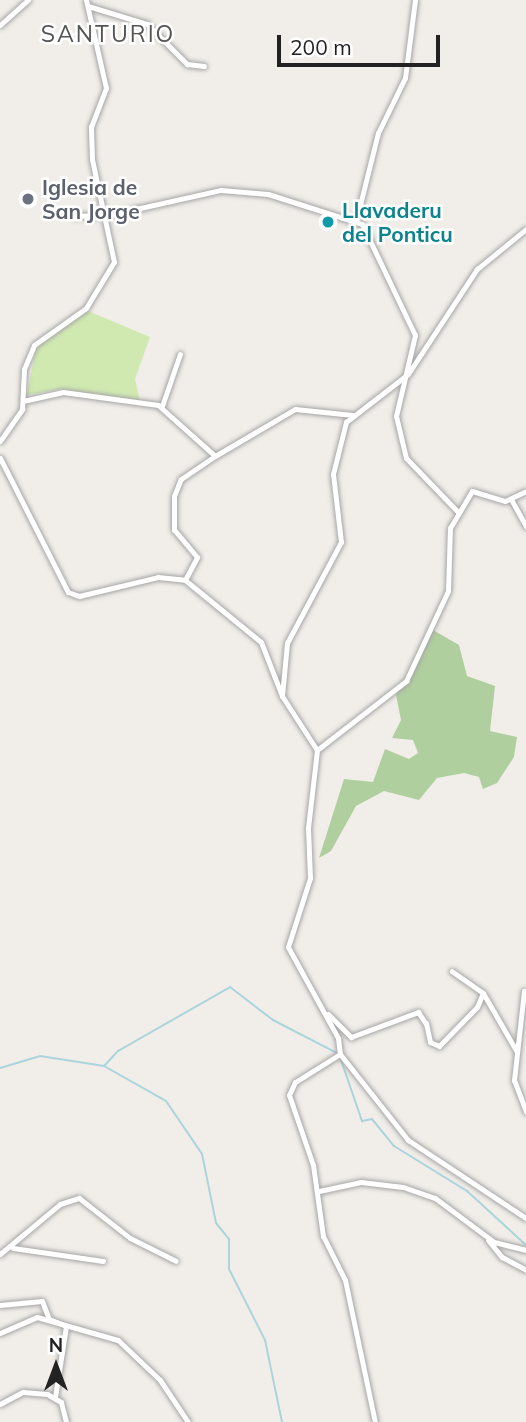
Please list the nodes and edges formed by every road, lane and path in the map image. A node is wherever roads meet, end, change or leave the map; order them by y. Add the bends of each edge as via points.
1 (28, 0) edge
2 (415, 0) edge
3 (87, 3) edge
4 (0, 26) edge
5 (204, 66) dead end
6 (74, 215) dead end
7 (104, 216) junction
8 (356, 221) junction
9 (526, 229) edge
10 (180, 354) dead end
11 (404, 378) junction
12 (23, 401) junction
13 (162, 406) junction
14 (353, 415) junction
15 (0, 441) edge
16 (215, 456) junction
17 (0, 458) edge
18 (526, 491) edge
19 (512, 501) junction
20 (457, 511) junction
21 (526, 526) edge
22 (185, 580) junction
23 (282, 696) junction
24 (317, 751) junction
25 (452, 971) dead end
26 (524, 992) dead end
27 (483, 993) junction
28 (321, 1006) junction
29 (517, 1052) junction
30 (340, 1054) junction
31 (517, 1063) junction
32 (526, 1065) edge
33 (526, 1112) edge
34 (319, 1191) junction
35 (526, 1218) edge
36 (486, 1238) junction
37 (13, 1248) junction
38 (526, 1250) edge
39 (0, 1254) edge
40 (103, 1261) dead end
41 (176, 1261) dead end
42 (526, 1270) edge
43 (0, 1305) edge
44 (50, 1319) junction
45 (0, 1333) edge
46 (55, 1397) junction
47 (0, 1404) edge
48 (66, 1422) edge
49 (188, 1422) edge
50 (375, 1422) edge

1 - 4 street
2 - 8 street via 405,78 379,133
3 - 5 street via 146,24 187,64
3 - 7 street via 105,75 90,139
6 - 7 street
7 - 8 street via 221,190 268,194
7 - 12 street via 114,256 111,274 86,308 34,345 24,369
8 - 11 street via 365,228 414,330
9 - 11 street via 477,269
10 - 13 street
11 - 14 street
11 - 20 street via 396,416 406,458
12 - 13 street via 63,391
12 - 15 street
13 - 16 street
14 - 16 street via 295,409
14 - 23 street via 333,474 341,542 287,643
16 - 22 street via 181,479 174,496 174,530 197,557
17 - 22 street via 68,592 79,596 158,577
18 - 19 street
19 - 20 street via 475,490
19 - 21 street
20 - 24 street via 449,534 450,585 406,681
22 - 23 street via 254,633 273,661
23 - 24 street
24 - 28 street via 307,828 310,878 288,947
25 - 27 street
26 - 29 street
27 - 28 street via 442,1045 430,1042 418,1012 351,1037
27 - 29 street
28 - 30 street
29 - 31 street
30 - 34 street via 295,1082 289,1096
30 - 35 street via 408,1140
31 - 32 street
31 - 33 street via 514,1080
34 - 36 street via 361,1182 402,1187 435,1198
34 - 50 street via 323,1236 345,1280
36 - 38 street
36 - 42 street via 502,1257
37 - 39 street
37 - 40 street
37 - 41 street via 60,1204 79,1198 130,1238
43 - 44 street via 42,1301
44 - 45 street via 30,1318
44 - 46 street via 67,1329
44 - 49 street via 84,1325 134,1351
46 - 47 street via 23,1392
46 - 48 street

